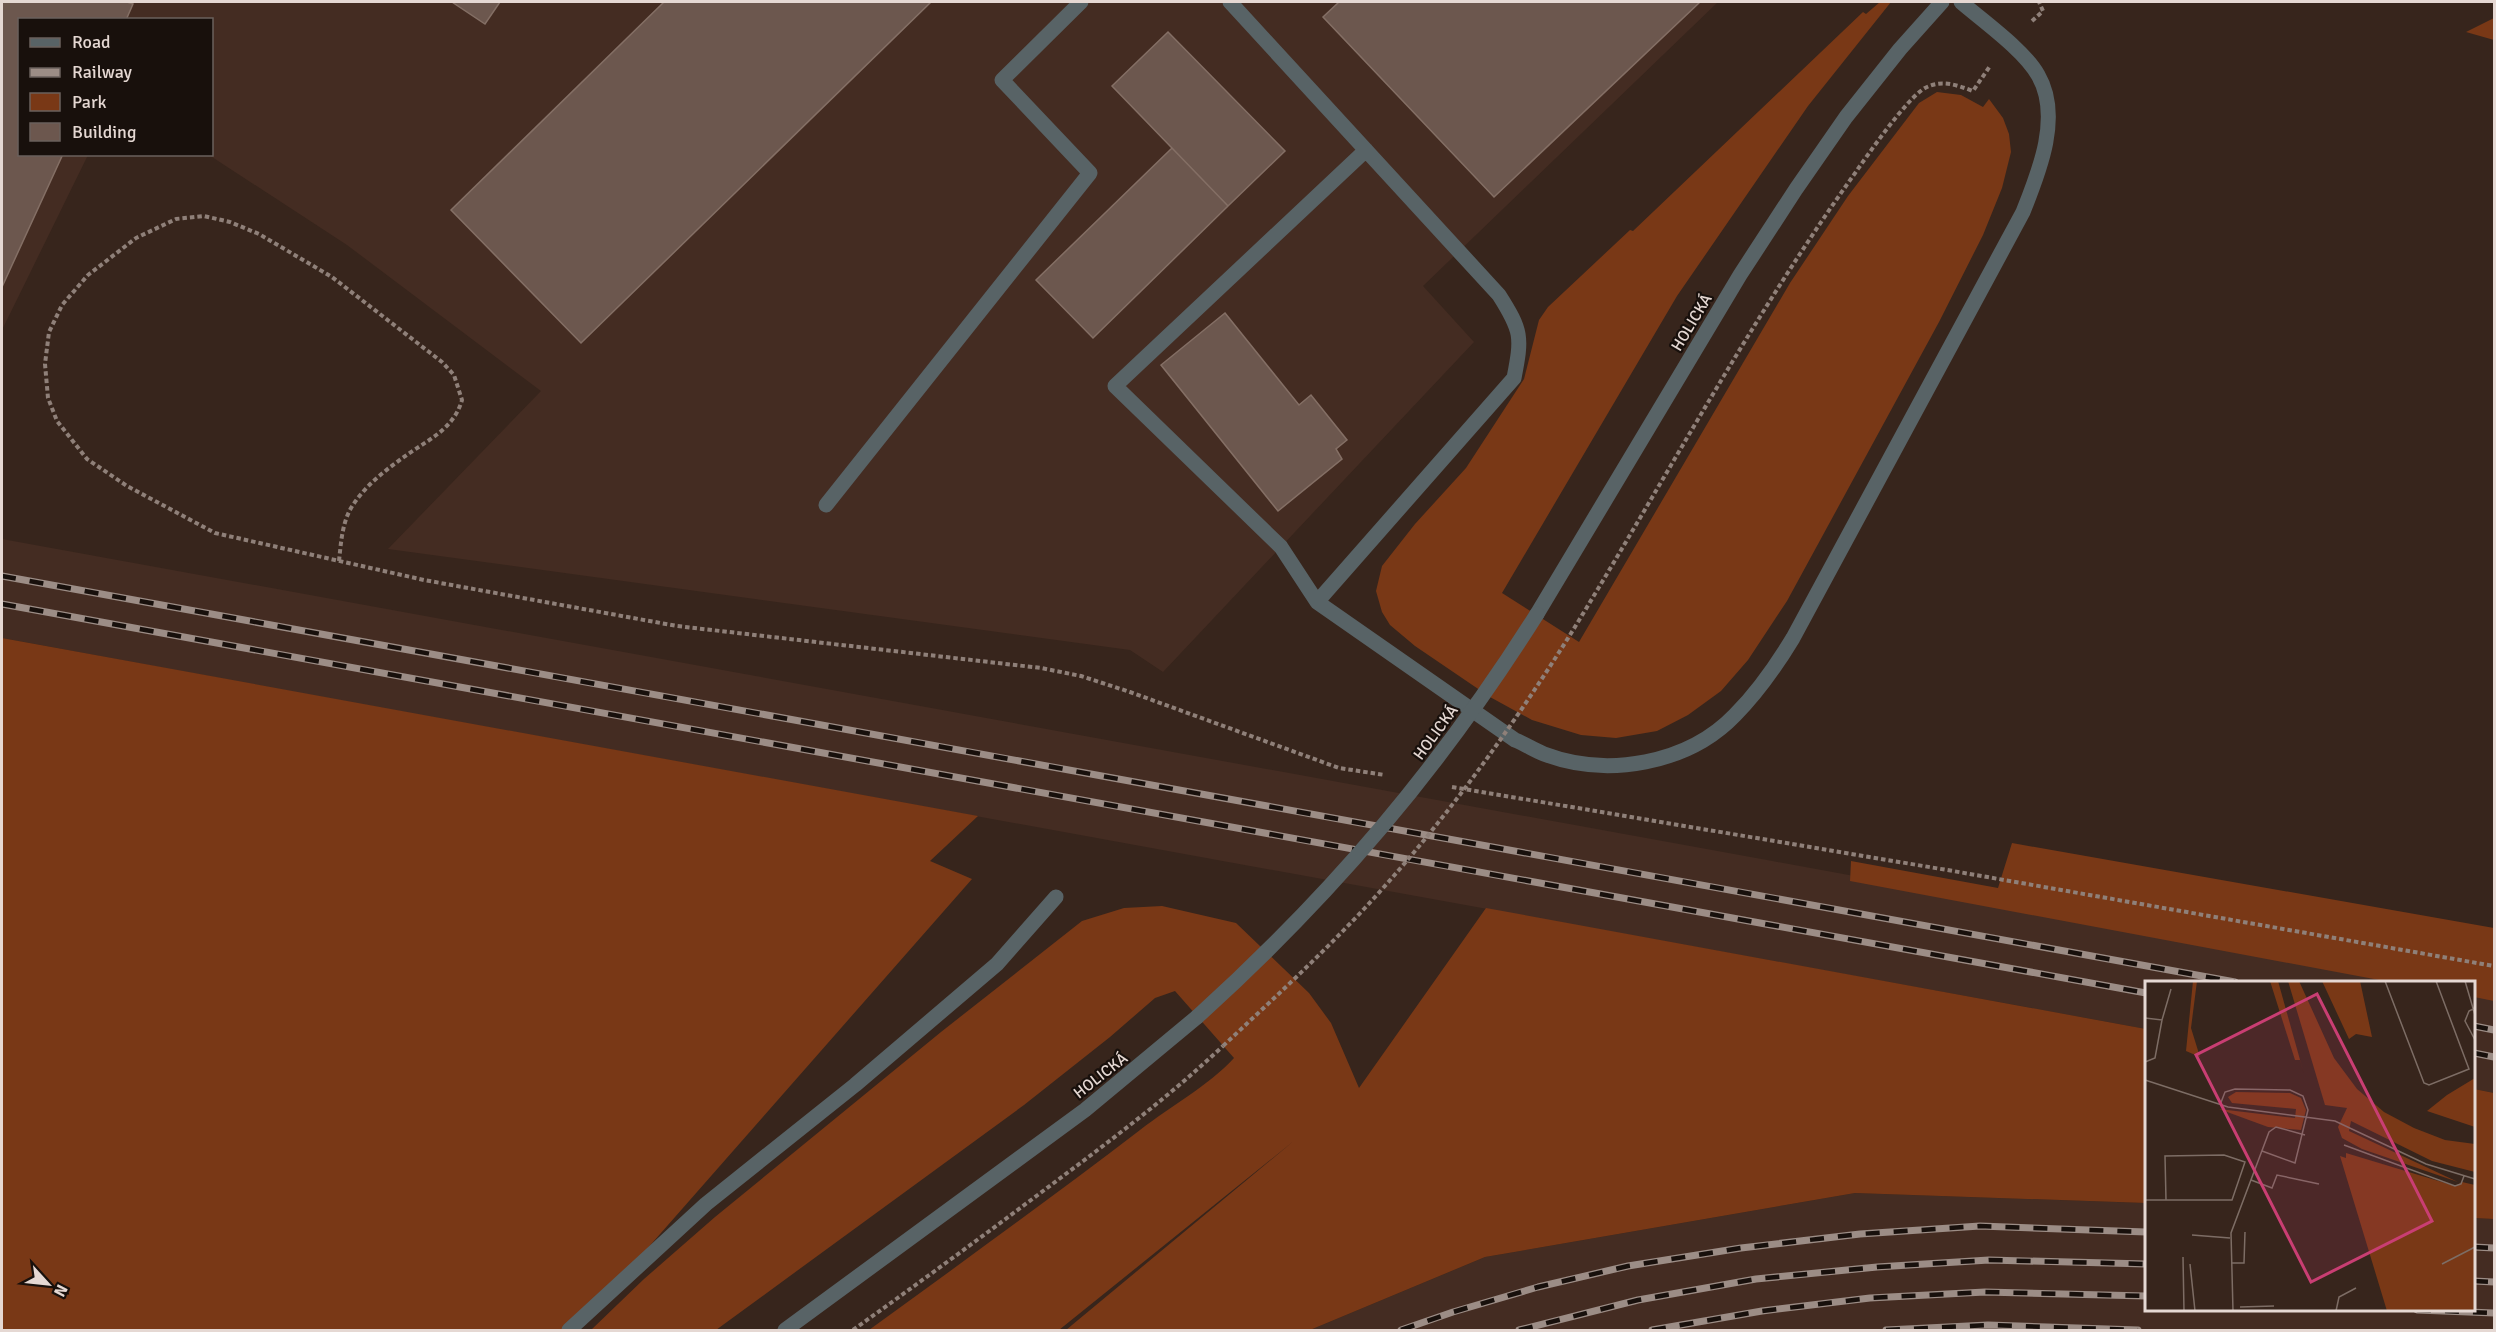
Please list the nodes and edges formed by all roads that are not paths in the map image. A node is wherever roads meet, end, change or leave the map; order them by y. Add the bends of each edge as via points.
1 (1081, 2) edge
2 (1230, 2) edge
3 (1942, 2) edge
4 (1961, 2) edge
5 (1366, 150) junction
6 (826, 506) dead end
7 (1317, 602) junction
8 (1056, 897) dead end
9 (569, 1330) edge
10 (785, 1330) edge

1 - 6 street via 1002,80 1090,173
2 - 5 street
3 - 10 street, HOLICKÁ, bridge via 1846,117 1796,189 1740,275 1537,614 1457,734 1367,847 1268,952 1085,1110
4 - 7 street via 2023,56 2045,90 2048,108 2040,164 2023,212 1793,638 1734,717 1709,736 1669,756 1640,764 1604,766 1572,762 1515,740
5 - 7 street via 1499,295 1516,320 1520,346 1514,378
5 - 7 street via 1114,386 1281,547
8 - 9 street via 997,964 706,1204

